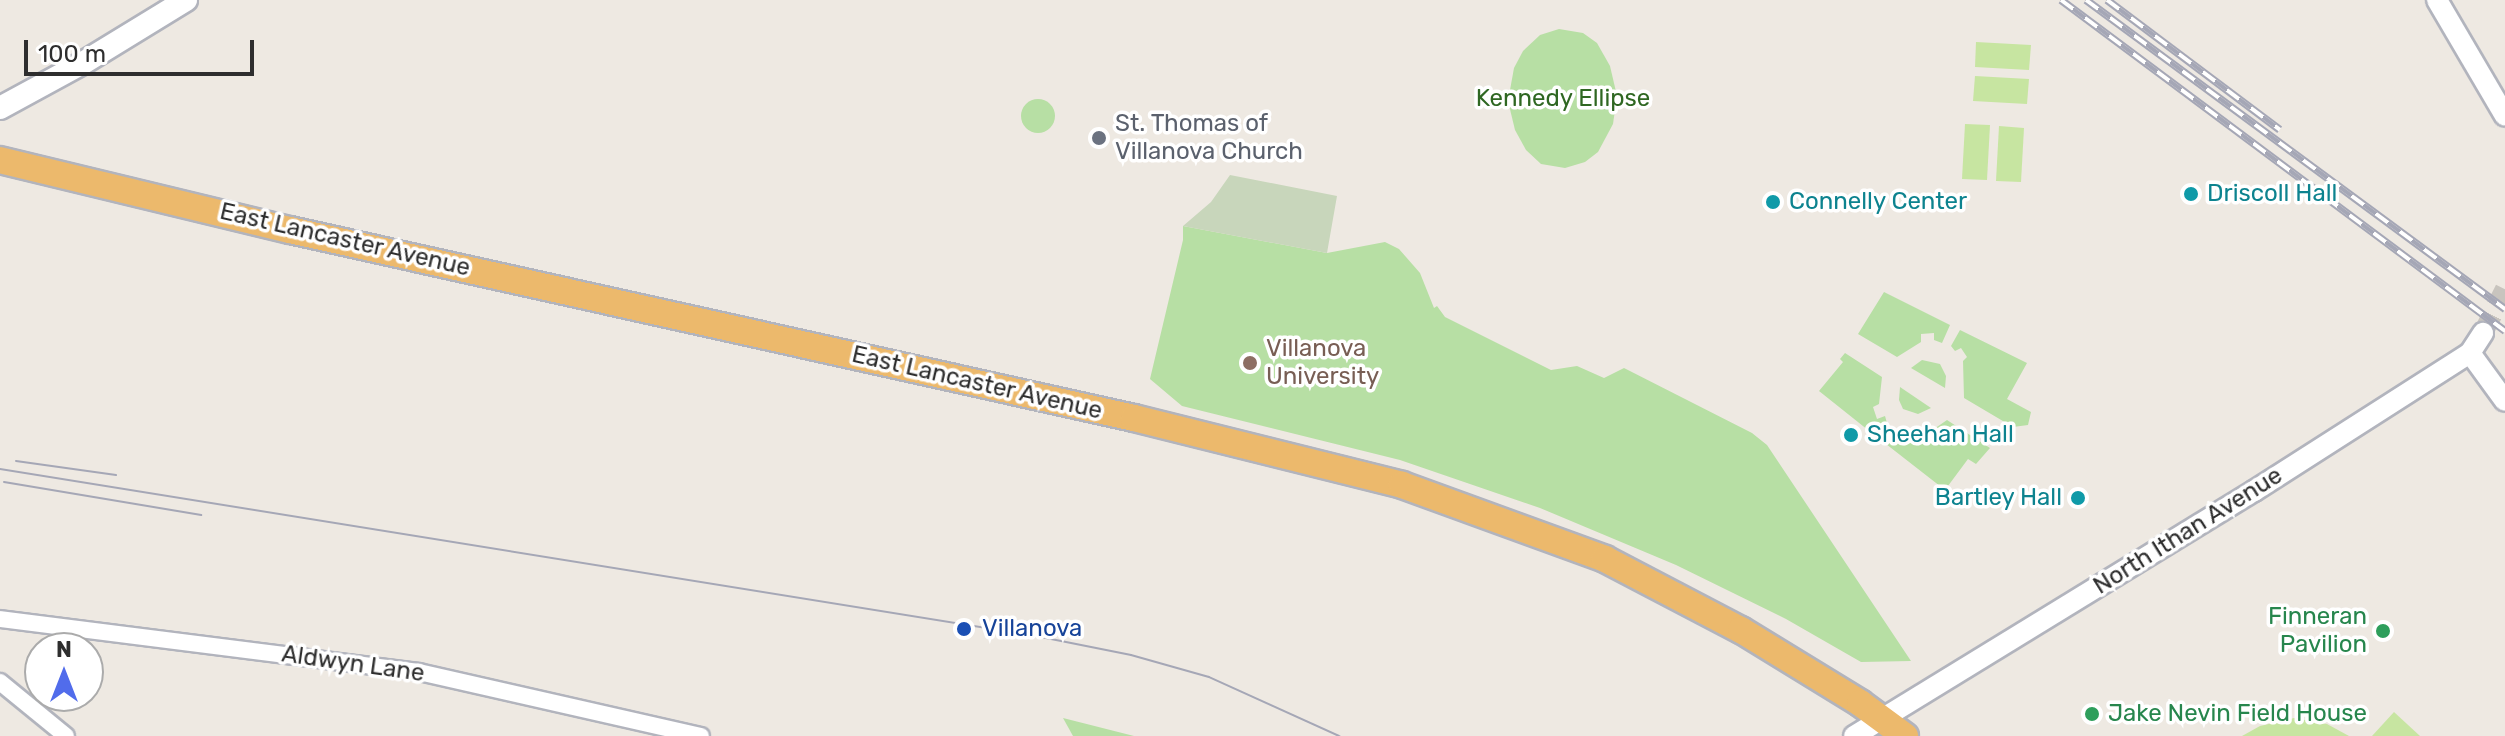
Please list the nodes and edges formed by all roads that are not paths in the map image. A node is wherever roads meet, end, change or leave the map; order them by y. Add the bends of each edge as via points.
1 (186, 0) edge
2 (2437, 0) edge
3 (0, 108) edge
4 (2505, 116) edge
5 (0, 160) edge
6 (2483, 333) tunnel mouth
7 (2470, 353) junction
8 (2505, 401) edge
9 (0, 619) edge
10 (0, 682) edge
11 (1883, 718) junction
12 (66, 736) edge
13 (701, 736) edge
14 (1854, 736) edge
15 (1905, 736) edge

1 - 3 main road
2 - 4 street
5 - 11 highway, East Lancaster Avenue via 1361,473 1605,559 1741,630
6 - 7 street, North Ithan Avenue
7 - 8 street
7 - 11 street, North Ithan Avenue
9 - 13 street, Aldwyn Lane via 419,672
10 - 12 street
11 - 14 street, North Ithan Avenue
11 - 15 highway, East Lancaster Avenue

